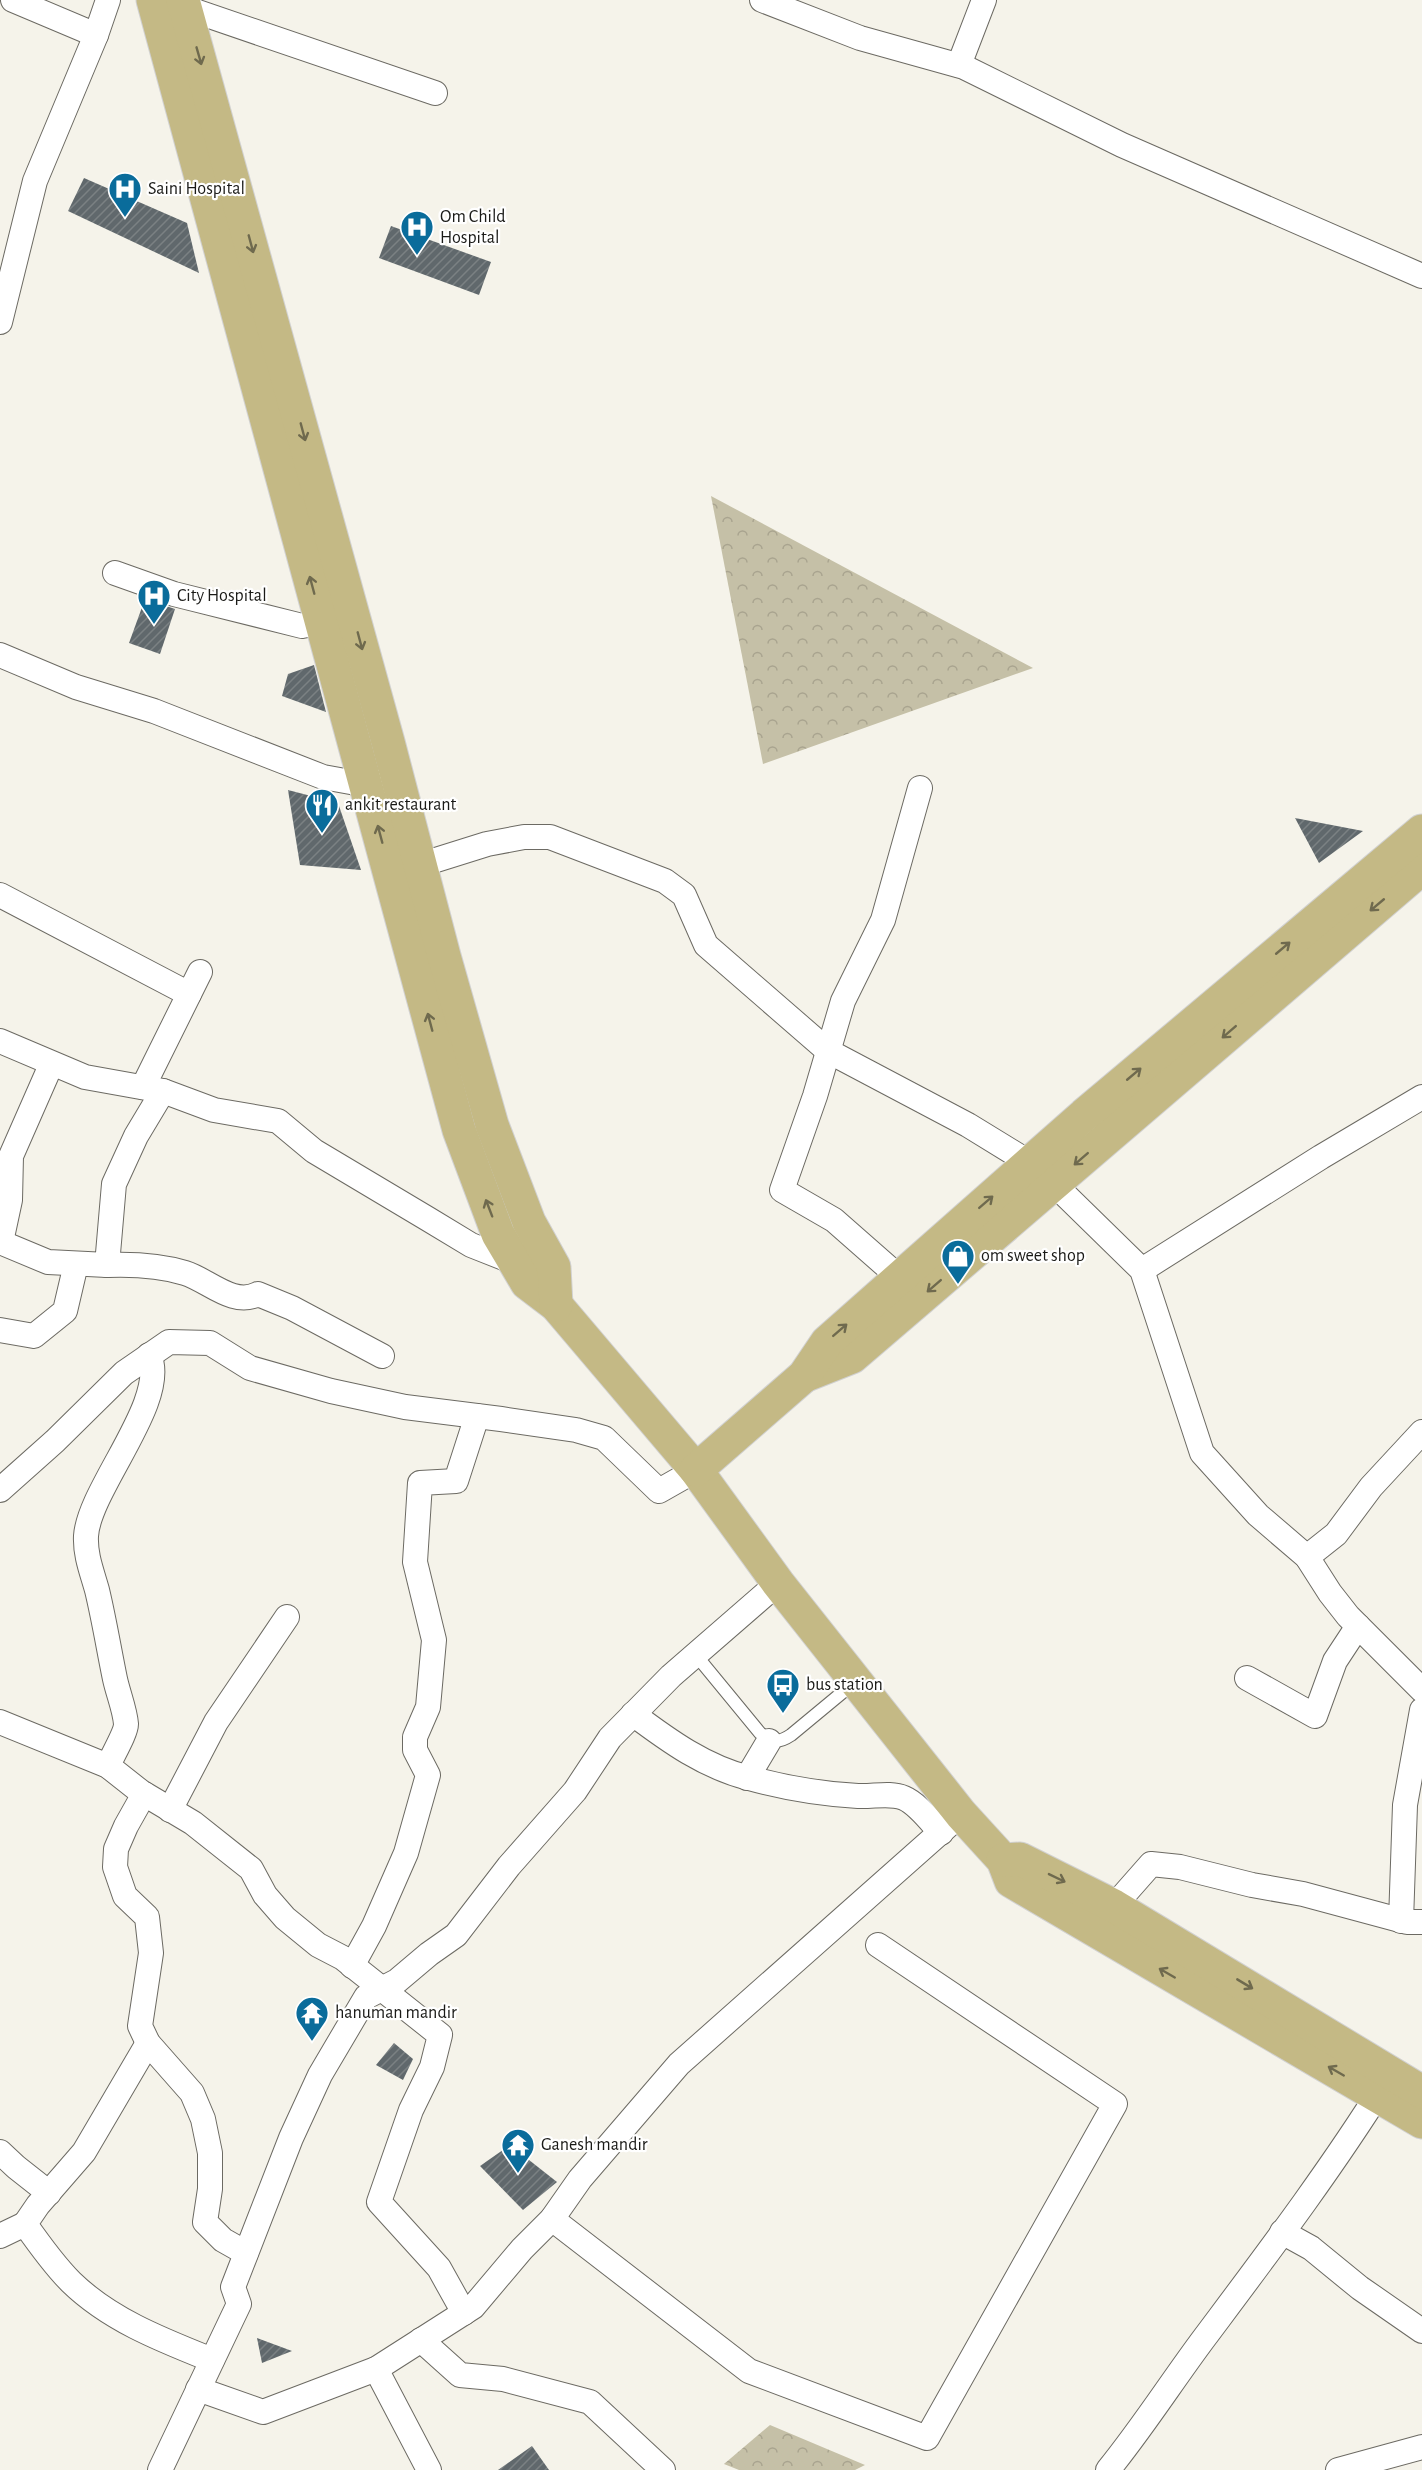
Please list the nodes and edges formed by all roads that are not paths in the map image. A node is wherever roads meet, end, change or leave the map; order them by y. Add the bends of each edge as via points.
1 (13, 0) edge
2 (108, 0) edge
3 (153, 0) edge
4 (762, 0) edge
5 (984, 0) edge
6 (185, 4) edge
7 (96, 35) junction
8 (959, 65) junction
9 (435, 93) dead end
10 (1422, 276) edge
11 (0, 322) edge
12 (116, 573) dead end
13 (322, 622) junction
14 (0, 655) edge
15 (382, 782) junction
16 (920, 788) dead end
17 (1422, 831) edge
18 (420, 865) junction
19 (1422, 868) edge
20 (0, 895) edge
21 (430, 961) junction
22 (200, 972) dead end
23 (189, 994) junction
24 (0, 1041) edge
25 (828, 1051) junction
26 (51, 1065) junction
27 (153, 1089) junction
28 (1422, 1097) edge
29 (1042, 1173) junction
30 (1, 1242) edge
31 (514, 1262) junction
32 (76, 1264) junction
33 (106, 1265) junction
34 (1142, 1270) junction
35 (900, 1278) junction
36 (556, 1305) junction
37 (0, 1330) edge
38 (149, 1355) junction
39 (382, 1356) dead end
40 (804, 1376) junction
41 (477, 1416) junction
42 (1422, 1431) edge
43 (696, 1470) junction
44 (0, 1490) edge
45 (1307, 1557) junction
46 (778, 1583) junction
47 (287, 1617) dead end
48 (1358, 1626) junction
49 (695, 1654) junction
50 (1246, 1678) dead end
51 (856, 1682) junction
52 (1422, 1690) edge
53 (1422, 1710) edge
54 (633, 1714) junction
55 (0, 1722) edge
56 (769, 1741) junction
57 (108, 1766) junction
58 (747, 1778) junction
59 (144, 1794) junction
60 (170, 1810) junction
61 (951, 1823) junction
62 (1003, 1860) junction
63 (1114, 1906) junction
64 (1411, 1921) edge
65 (878, 1945) dead end
66 (352, 1966) junction
67 (381, 1989) junction
68 (148, 2043) junction
69 (1385, 2085) junction
70 (1422, 2092) edge
71 (1422, 2122) edge
72 (0, 2151) edge
73 (49, 2193) junction
74 (552, 2219) junction
75 (25, 2224) junction
76 (1282, 2232) junction
77 (0, 2236) edge
78 (246, 2253) junction
79 (464, 2313) junction
80 (1422, 2331) edge
81 (421, 2340) junction
82 (212, 2360) junction
83 (376, 2369) junction
84 (198, 2389) junction
85 (1408, 2451) edge
86 (160, 2470) edge
87 (429, 2470) edge
88 (663, 2470) edge
89 (1108, 2470) edge
90 (1338, 2470) edge

1 - 7 street
2 - 7 street
13 -> 3 main road
4 - 8 street via 860,38
5 - 8 street
6 - 9 street
6 -> 15 main road
7 - 11 street via 35,181
8 - 10 street via 1122,145
12 - 13 street via 174,594 302,626
13 - 15 main road
14 - 15 street via 76,687 154,711 323,777
15 - 18 main road
21 -> 15 main road
16 - 25 street via 883,920 843,1001
29 -> 17 main road
18 - 21 main road
18 - 25 street via 487,844 550,837 665,881 684,895 706,945
19 -> 29 main road
20 - 23 street
31 -> 21 main road via 498,1234 459,1130
21 - 36 main road via 529,1222 554,1266
22 - 23 street
23 - 27 street
24 - 26 street
25 - 29 street via 968,1125
25 - 35 street via 782,1190 834,1220
26 - 27 street via 85,1077
26 - 30 street via 11,1156 10,1200
27 - 31 street via 214,1110 278,1121 314,1151 471,1245
27 - 33 street via 114,1184
28 - 34 street
29 - 34 street
35 -> 29 main road
29 -> 40 main road via 852,1357
30 - 32 street via 48,1262
31 - 36 main road via 527,1283
32 - 33 street
32 - 37 street via 64,1311 34,1336
33 - 39 street via 144,1264 186,1273 238,1298 258,1294
34 - 45 street via 1202,1453 1258,1515
40 -> 35 main road via 827,1342
36 - 43 main road
38 - 41 street via 169,1342 210,1343 250,1368 331,1391 405,1407
38 - 44 street via 124,1373
38 - 57 street via 154,1373 147,1396 89,1520 86,1537 126,1726
40 - 43 main road
41 - 43 street via 576,1430 604,1438 659,1491
41 - 66 street via 456,1481 420,1483 415,1562 434,1640 428,1707 415,1737 415,1750 428,1775 406,1853
42 - 45 street via 1371,1487 1336,1534
43 - 46 main road
45 - 48 street
46 - 49 street
46 - 51 main road
47 - 60 street via 216,1722
48 - 50 street via 1335,1661 1315,1716
48 - 52 street
49 - 54 street
49 - 56 lane
51 - 56 lane via 781,1742
51 - 61 main road
53 - 64 street via 1405,1805
54 - 58 street via 706,1763
54 - 67 street via 456,1935
55 - 57 street
56 - 58 street
57 - 59 street
58 - 61 street via 808,1792 904,1798 921,1811
59 - 60 street
59 - 68 street via 119,1842 115,1867 125,1896 147,1917 151,1953 140,2026
60 - 66 street via 193,1823 251,1869 265,1895 285,1918 318,1946
61 - 62 main road
61 - 74 street via 679,2064 580,2179
62 -> 63 main road via 1020,1859
69 -> 62 main road via 1011,1881
63 - 64 street via 1151,1864 1180,1867
63 -> 69 main road
65 - 74 street via 1115,2104 927,2438 749,2371
66 - 67 street
67 - 78 street via 366,1997 320,2075
67 - 79 street via 440,2036 432,2067 411,2110 379,2202 440,2268
68 - 73 street via 84,2152
68 - 78 street via 192,2093 204,2120 210,2152 205,2222 223,2240
69 - 70 main road
69 - 71 main road
69 - 76 street
72 - 73 street
73 - 75 street
74 - 79 street
75 - 77 street
75 - 82 street via 71,2282 103,2308
76 - 80 street via 1311,2248
76 - 89 street via 1145,2425
78 - 82 street via 233,2287 239,2304
79 - 81 street
81 - 83 street
81 - 88 street via 460,2375 503,2379 590,2402
82 - 84 street
83 - 84 street via 263,2412
83 - 87 street
84 - 86 street
85 - 90 street

